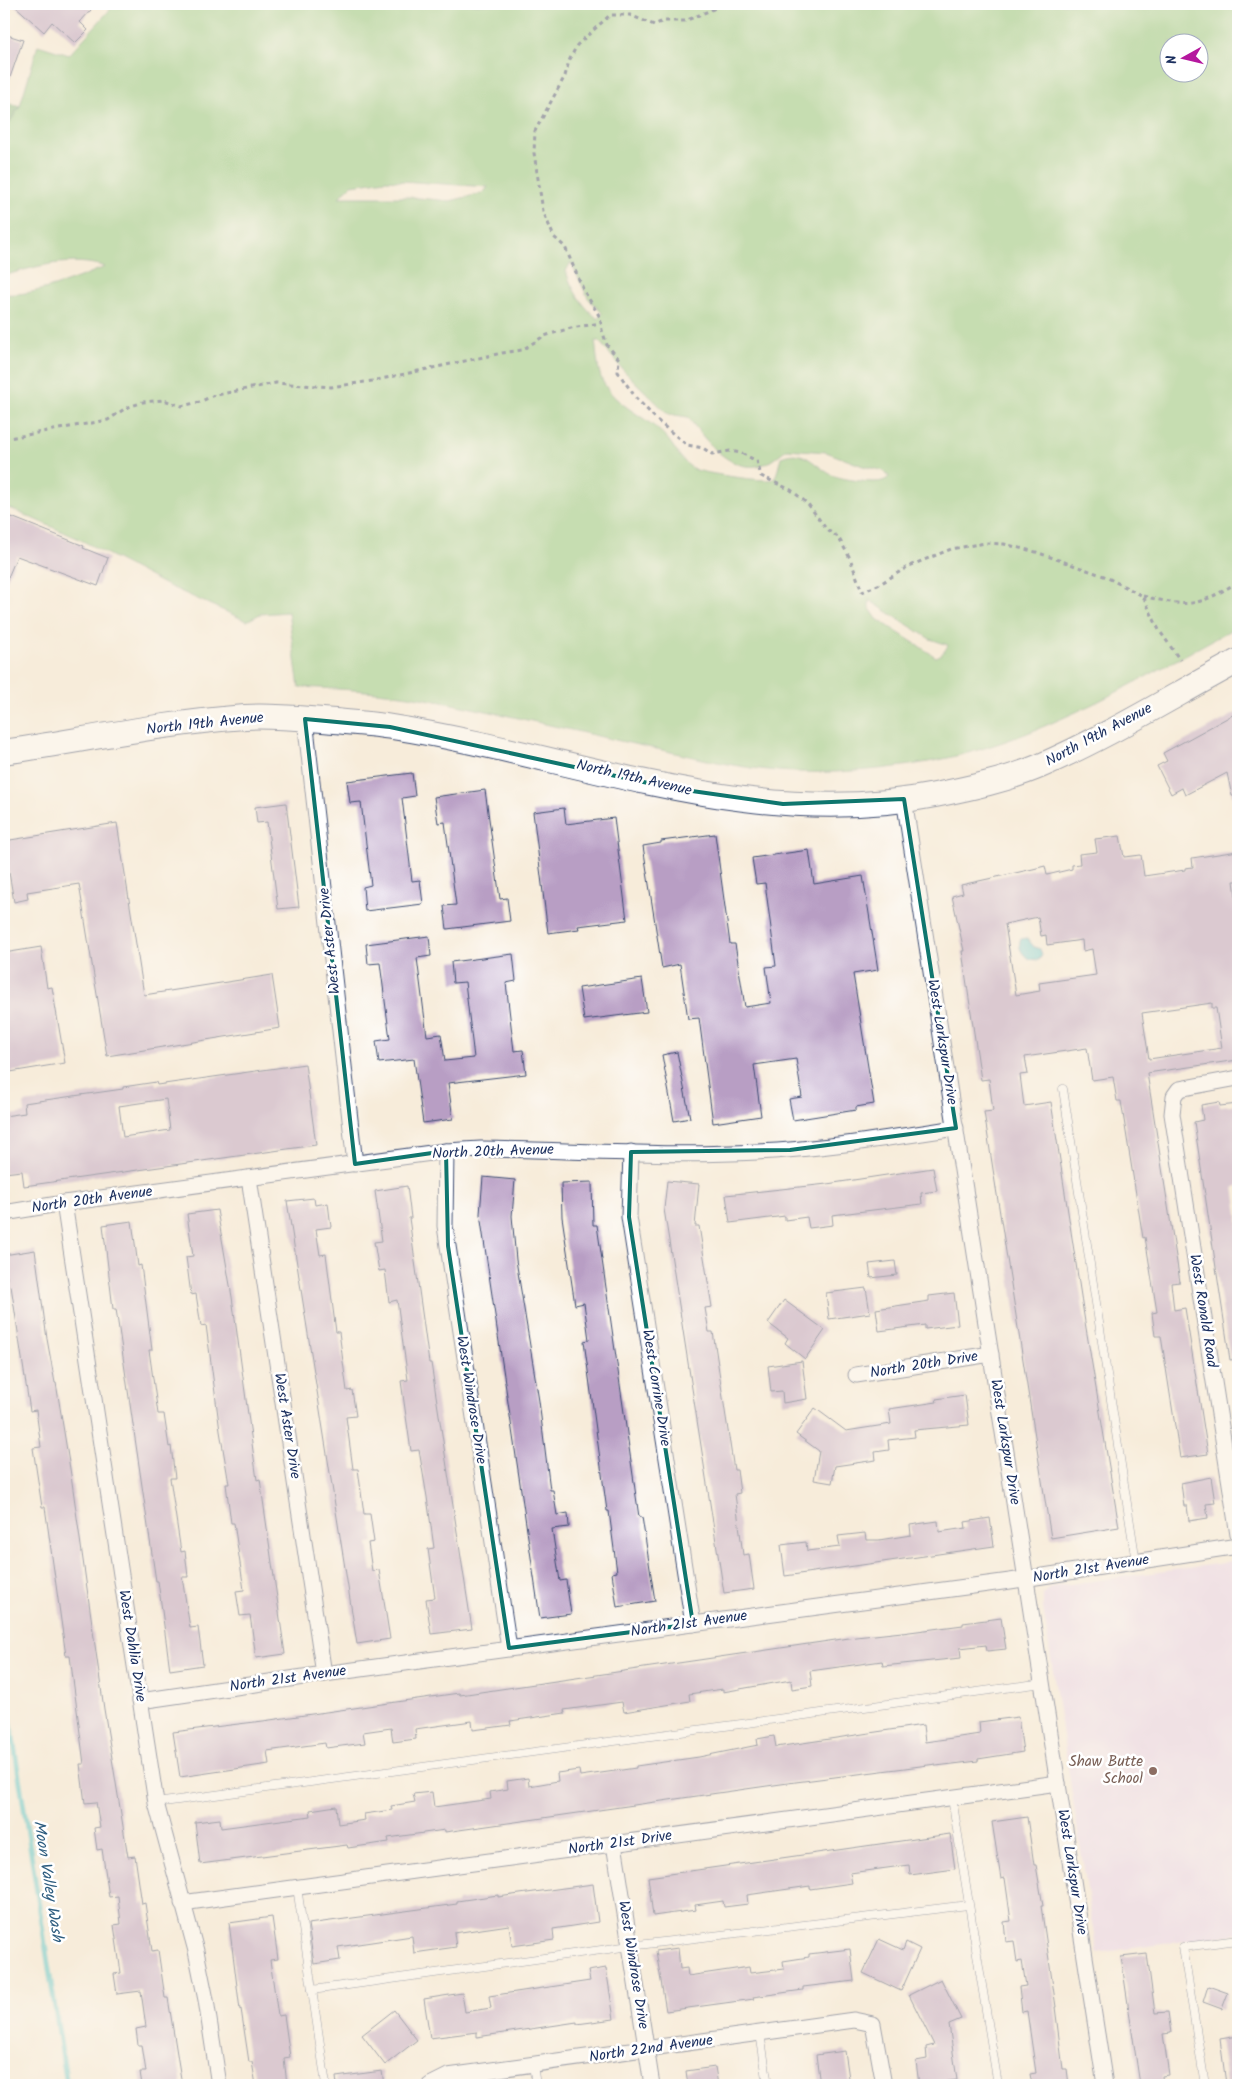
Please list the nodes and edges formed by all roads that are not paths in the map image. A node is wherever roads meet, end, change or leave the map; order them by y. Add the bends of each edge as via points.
1 (1238, 660) edge
2 (304, 719) junction
3 (4, 752) edge
4 (904, 800) junction
5 (1238, 1078) edge
6 (1064, 1089) dead end
7 (956, 1128) junction
8 (446, 1151) junction
9 (631, 1152) junction
10 (355, 1164) junction
11 (249, 1178) junction
12 (64, 1203) junction
13 (4, 1213) edge
14 (991, 1354) junction
15 (856, 1375) dead end
16 (1238, 1535) edge
17 (1238, 1546) edge
18 (1136, 1562) junction
19 (1026, 1578) junction
20 (693, 1624) junction
21 (509, 1648) junction
22 (324, 1674) junction
23 (1043, 1683) junction
24 (140, 1701) junction
25 (1058, 1783) junction
26 (952, 1798) junction
27 (156, 1803) junction
28 (614, 1844) junction
29 (297, 1887) junction
30 (182, 1903) junction
31 (968, 1905) junction
32 (1238, 1940) edge
33 (630, 1946) junction
34 (312, 1990) junction
35 (760, 2034) junction
36 (646, 2050) junction
37 (533, 2065) junction
38 (219, 2085) edge
39 (326, 2085) edge
40 (430, 2085) edge
41 (536, 2085) edge
42 (652, 2085) edge
43 (768, 2085) edge
44 (884, 2085) edge
45 (998, 2085) edge
46 (1105, 2085) edge
47 (1205, 2085) edge

1 - 4 main road, North 19th Avenue via 1084,746 1037,767 985,784
2 - 3 main road, North 19th Avenue via 247,717
2 - 4 main road, North 19th Avenue via 390,727 498,747 671,788 742,800 825,805
2 - 10 street, West Aster Drive
4 - 7 street, West Larkspur Drive
5 - 16 street, West Ronald Road via 1179,1089 1174,1096 1172,1114
6 - 18 lane
7 - 9 street, North 20th Avenue via 782,1150 713,1154
7 - 14 street, West Larkspur Drive
8 - 9 street, North 20th Avenue
8 - 10 street, North 20th Avenue
8 - 21 street, West Windrose Drive via 447,1240
9 - 20 street, West Corrine Drive via 629,1217
10 - 11 street, North 20th Avenue
11 - 12 street, North 20th Avenue
11 - 22 street, West Aster Drive
12 - 13 street, North 20th Avenue
12 - 24 street, West Dahlia Drive
14 - 15 street, North 20th Drive
14 - 19 street, West Larkspur Drive
17 - 18 street, North 21st Avenue
18 - 19 street, North 21st Avenue
19 - 20 street, North 21st Avenue
19 - 23 street, West Larkspur Drive
20 - 21 street, North 21st Avenue
21 - 22 street, North 21st Avenue
22 - 24 street, North 21st Avenue
23 - 25 street, West Larkspur Drive
23 - 27 lane
24 - 27 street, West Dahlia Drive
25 - 26 street, North 21st Drive
25 - 46 street, West Larkspur Drive
26 - 28 street, North 21st Drive
26 - 31 lane
27 - 30 street, West Dahlia Drive
28 - 29 street, North 21st Drive
28 - 33 street, West Windrose Drive
29 - 30 street, North 21st Drive
29 - 34 lane
30 - 38 street, West Dahlia Drive via 204,1990
31 - 33 lane
31 - 45 lane
32 - 47 lane via 1183,1947
33 - 34 lane
33 - 36 street, West Windrose Drive
34 - 39 lane
35 - 36 street, North 22nd Avenue
35 - 43 lane
35 - 44 street, North 22nd Avenue via 854,2020 873,2024
36 - 37 street, North 22nd Avenue
36 - 42 street, West Windrose Drive
37 - 40 street, North 22nd Avenue via 448,2076
37 - 41 lane

